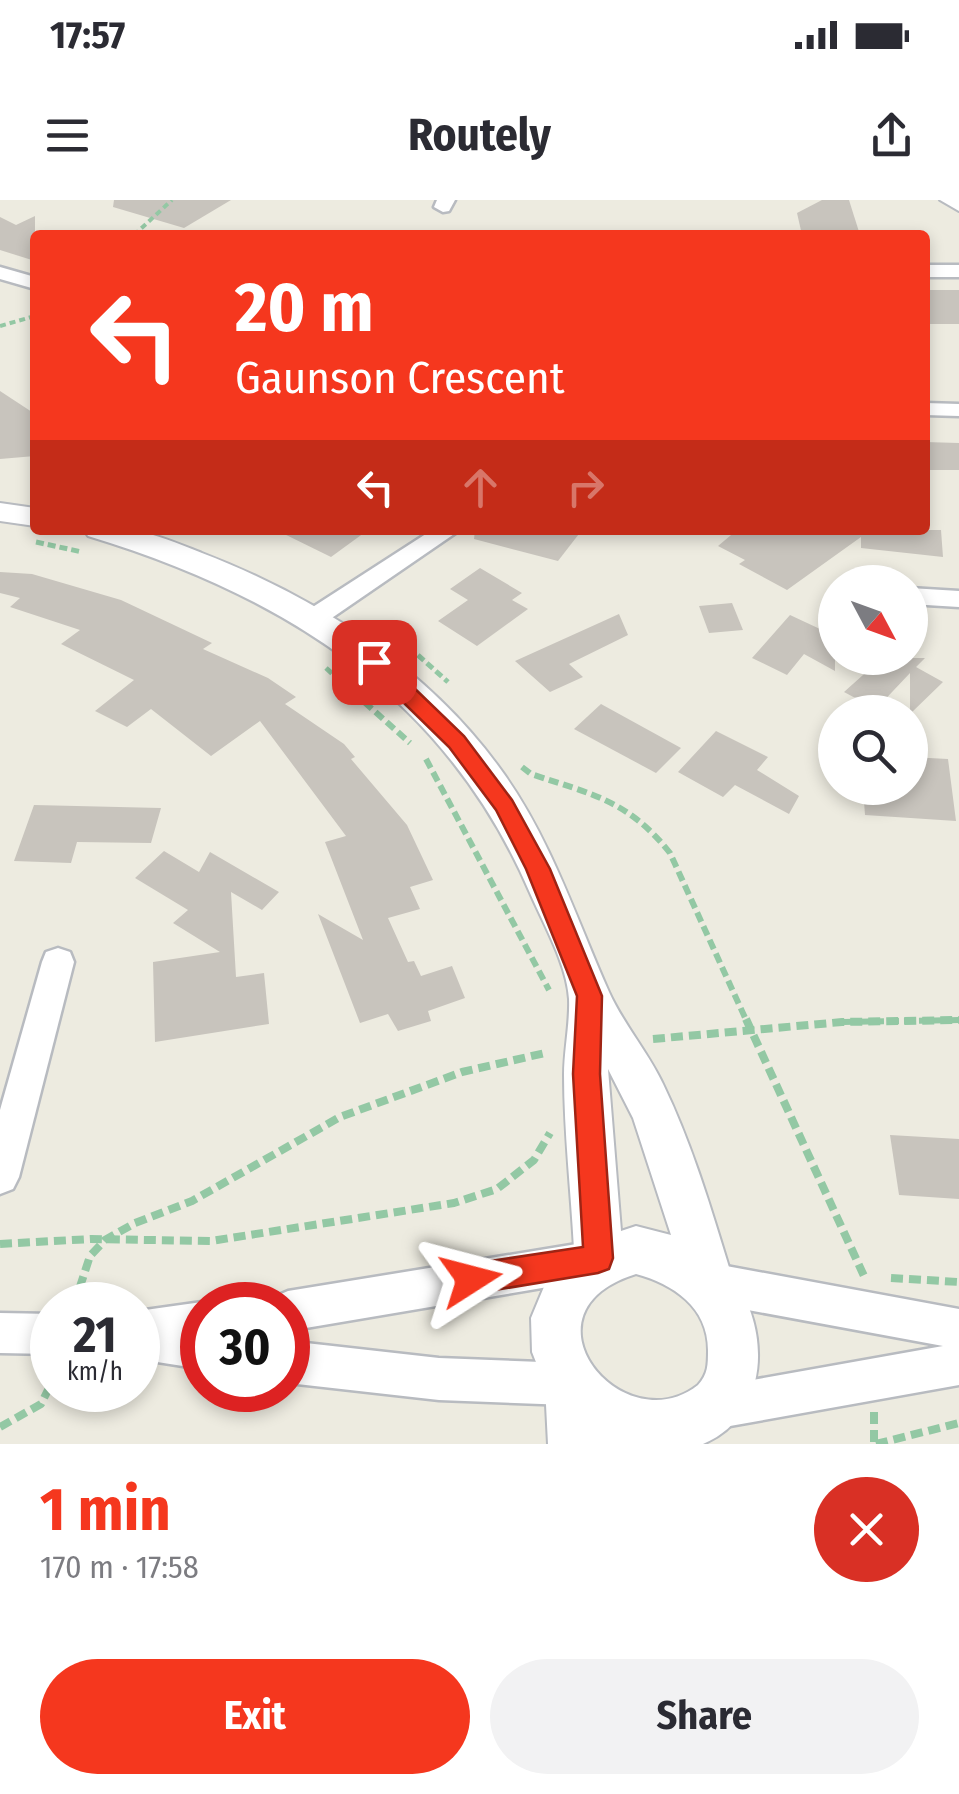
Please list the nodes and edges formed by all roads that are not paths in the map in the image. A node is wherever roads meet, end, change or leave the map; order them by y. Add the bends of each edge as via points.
1 (951, 200) edge
2 (959, 204) edge
3 (930, 270) edge
4 (959, 272) edge
5 (0, 273) edge
6 (30, 282) edge
7 (930, 409) edge
8 (959, 410) edge
9 (0, 512) edge
10 (27, 528) edge
11 (440, 535) edge
12 (96, 542) edge
13 (928, 597) edge
14 (959, 599) edge
15 (314, 618) junction
16 (58, 962) dead end
17 (572, 997) junction
18 (0, 1177) edge
19 (597, 1259) junction
20 (708, 1282) junction
21 (310, 1307) edge
22 (959, 1329) edge
23 (0, 1333) edge
24 (30, 1334) edge
25 (310, 1364) edge
26 (959, 1364) edge
27 (569, 1386) junction
28 (706, 1423) edge
29 (575, 1444) edge

1 - 2 street
3 - 4 street
5 - 6 street
7 - 8 street
9 - 10 street
11 - 15 street
12 - 15 street via 190,558
13 - 14 street
15 - 17 street via 404,686 504,806 540,873
16 - 18 street
17 - 19 street via 586,1074
17 - 20 street via 644,1091 675,1164
19 - 20 street via 655,1252
19 - 21 street
19 - 27 street via 578,1274 556,1314 554,1338
20 - 22 street
20 - 28 street via 723,1302 735,1347 726,1390
23 - 24 street
25 - 27 street
26 - 28 street
27 - 28 street via 599,1416 634,1432 659,1434
27 - 29 street

